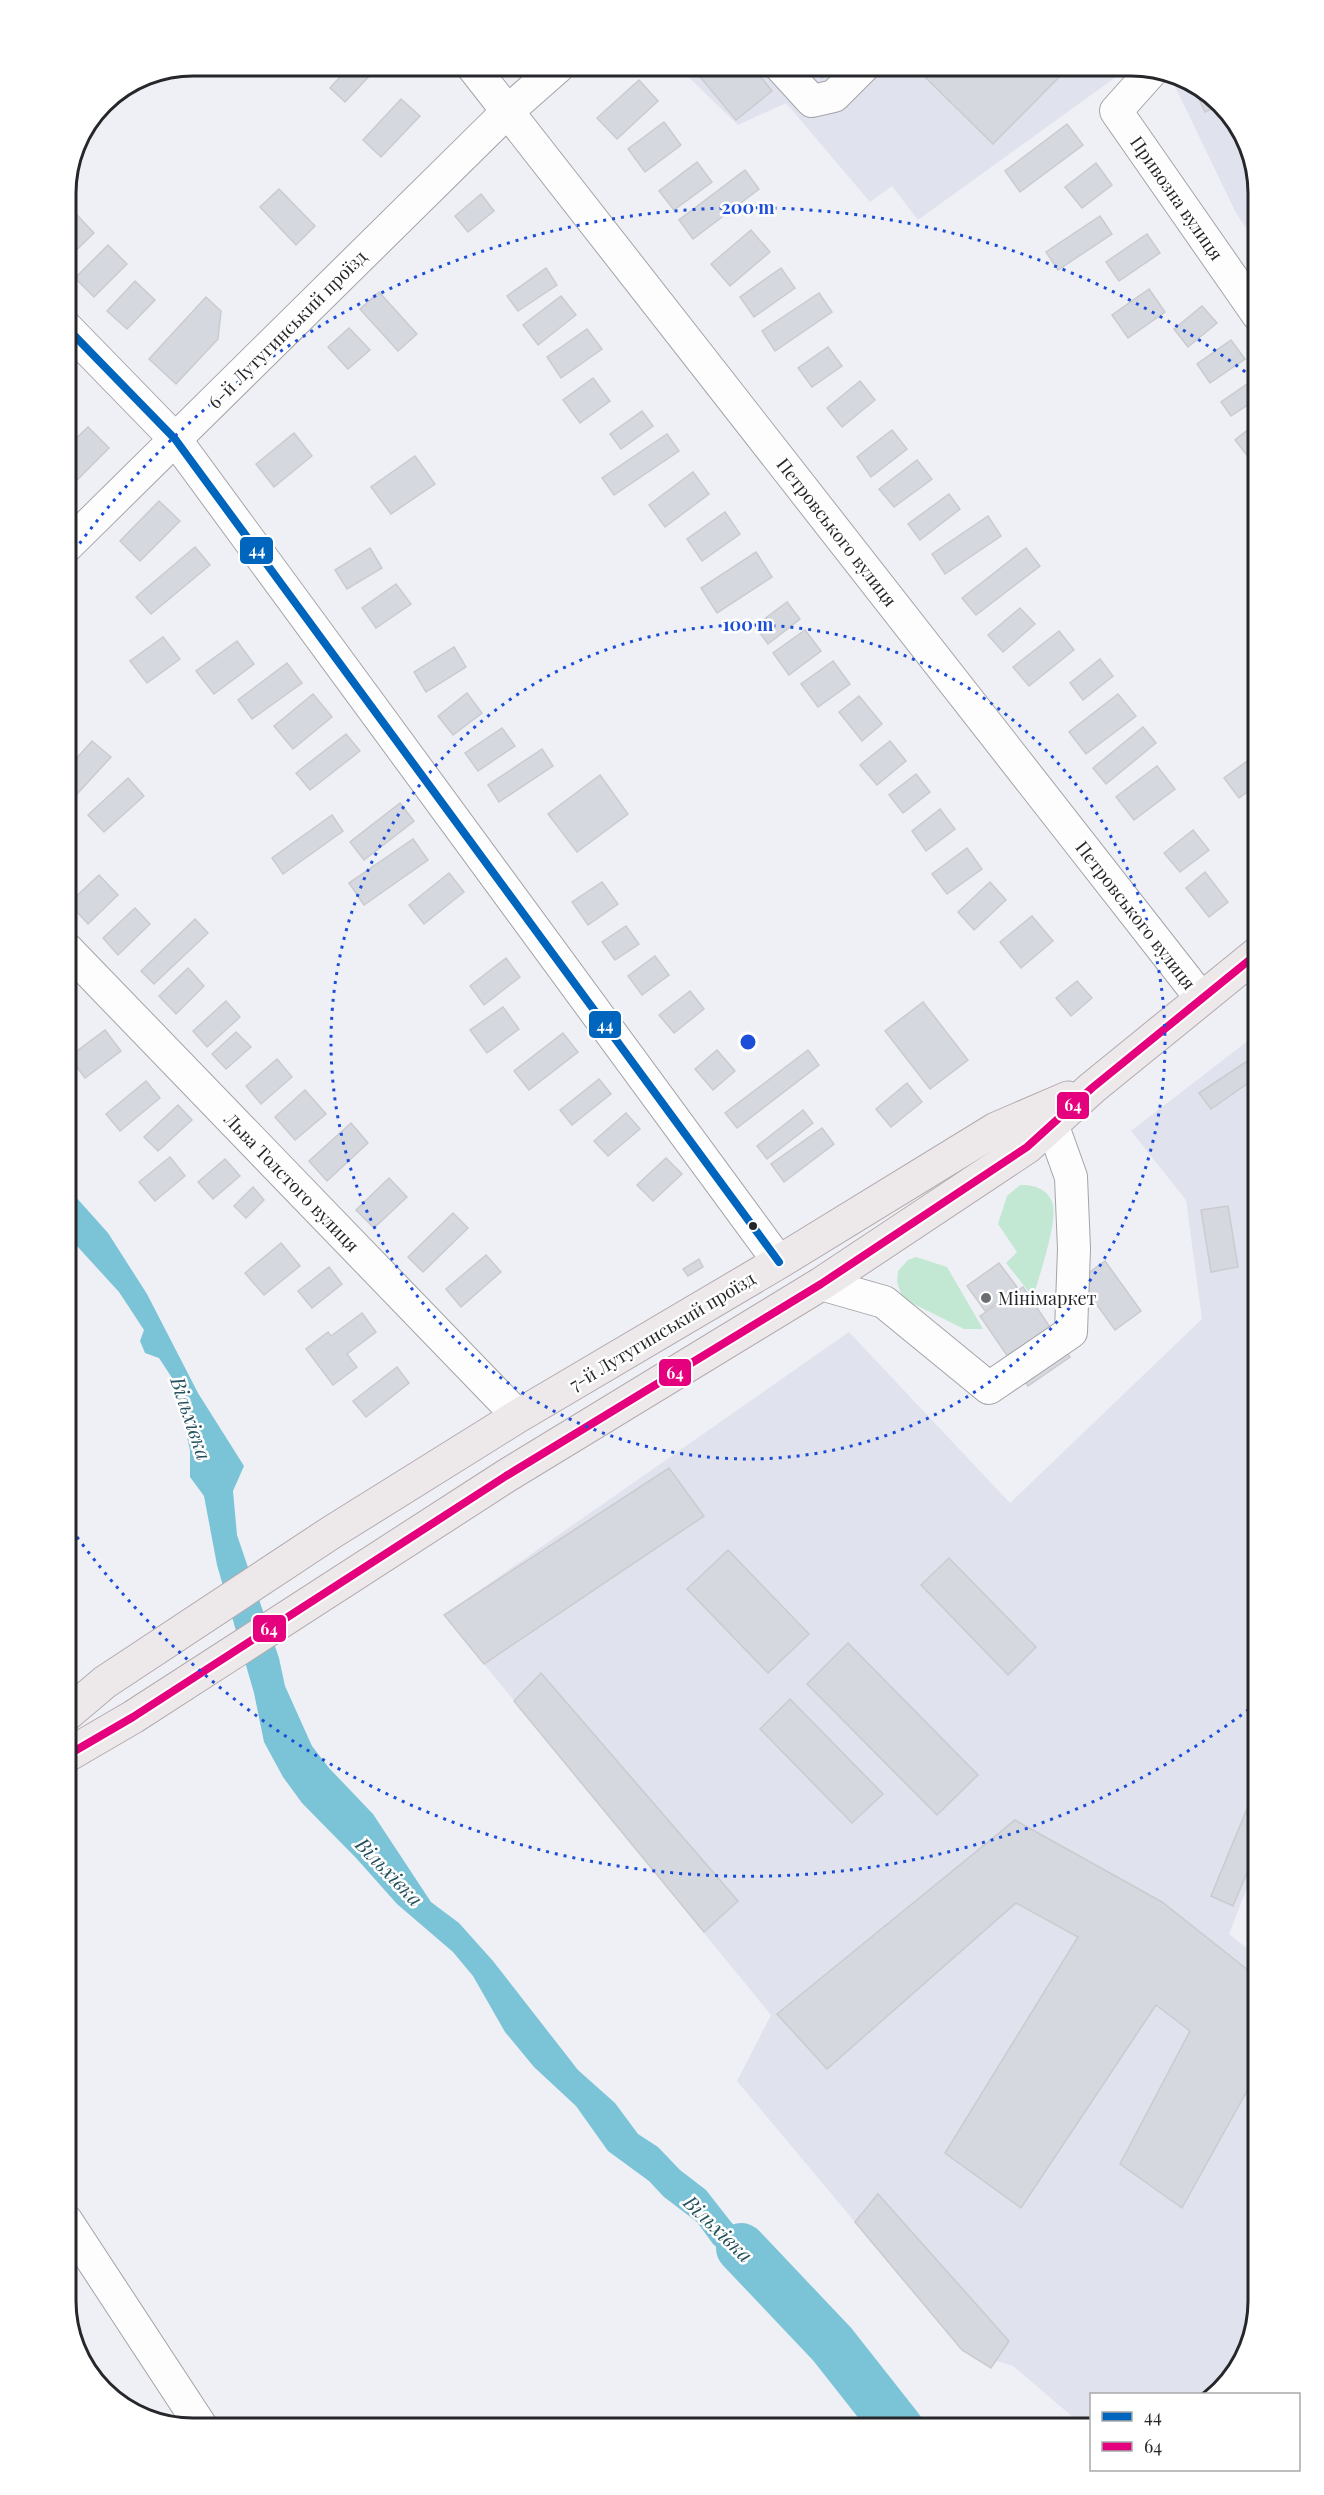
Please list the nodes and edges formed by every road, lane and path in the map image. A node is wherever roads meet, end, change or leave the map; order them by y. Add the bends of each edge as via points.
1 (481, 77) edge
2 (547, 77) edge
3 (790, 77) edge
4 (853, 77) edge
5 (1146, 78) edge
6 (508, 111) junction
7 (1247, 299) edge
8 (77, 338) edge
9 (175, 439) junction
10 (77, 536) edge
11 (77, 959) edge
12 (1247, 962) edge
13 (1201, 998) junction
14 (1092, 1088) junction
15 (1052, 1124) junction
16 (779, 1262) junction
17 (821, 1284) junction
18 (518, 1416) junction
19 (76, 1706) edge
20 (76, 1750) edge
21 (76, 2235) edge
22 (196, 2418) edge

1 - 6 street, Петровського вулиця
2 - 6 street, 6-й Лутугинський проїзд
3 - 4 street via 812,100 834,96
5 - 7 street, Привозна вулиця via 1116,111
6 - 9 street, 6-й Лутугинський проїзд
6 - 13 street, Петровського вулиця
8 - 9 street
9 - 10 street, 6-й Лутугинський проїзд
9 - 16 street
11 - 18 street, Льва Толстого вулиця
12 - 13 main road, 7-й Лутугинський проїзд
13 - 14 main road, 7-й Лутугинський проїзд
14 - 15 main road, 7-й Лутугинський проїзд
14 - 16 main road, 7-й Лутугинський проїзд via 996,1129
15 - 17 main road, 7-й Лутугинський проїзд via 1027,1147
15 - 17 street via 1071,1177 1071,1332 989,1388 884,1302
16 - 18 main road, 7-й Лутугинський проїзд
17 - 20 main road, 7-й Лутугинський проїзд via 506,1476
18 - 19 main road, 7-й Лутугинський проїзд via 332,1532 105,1682
21 - 22 street

